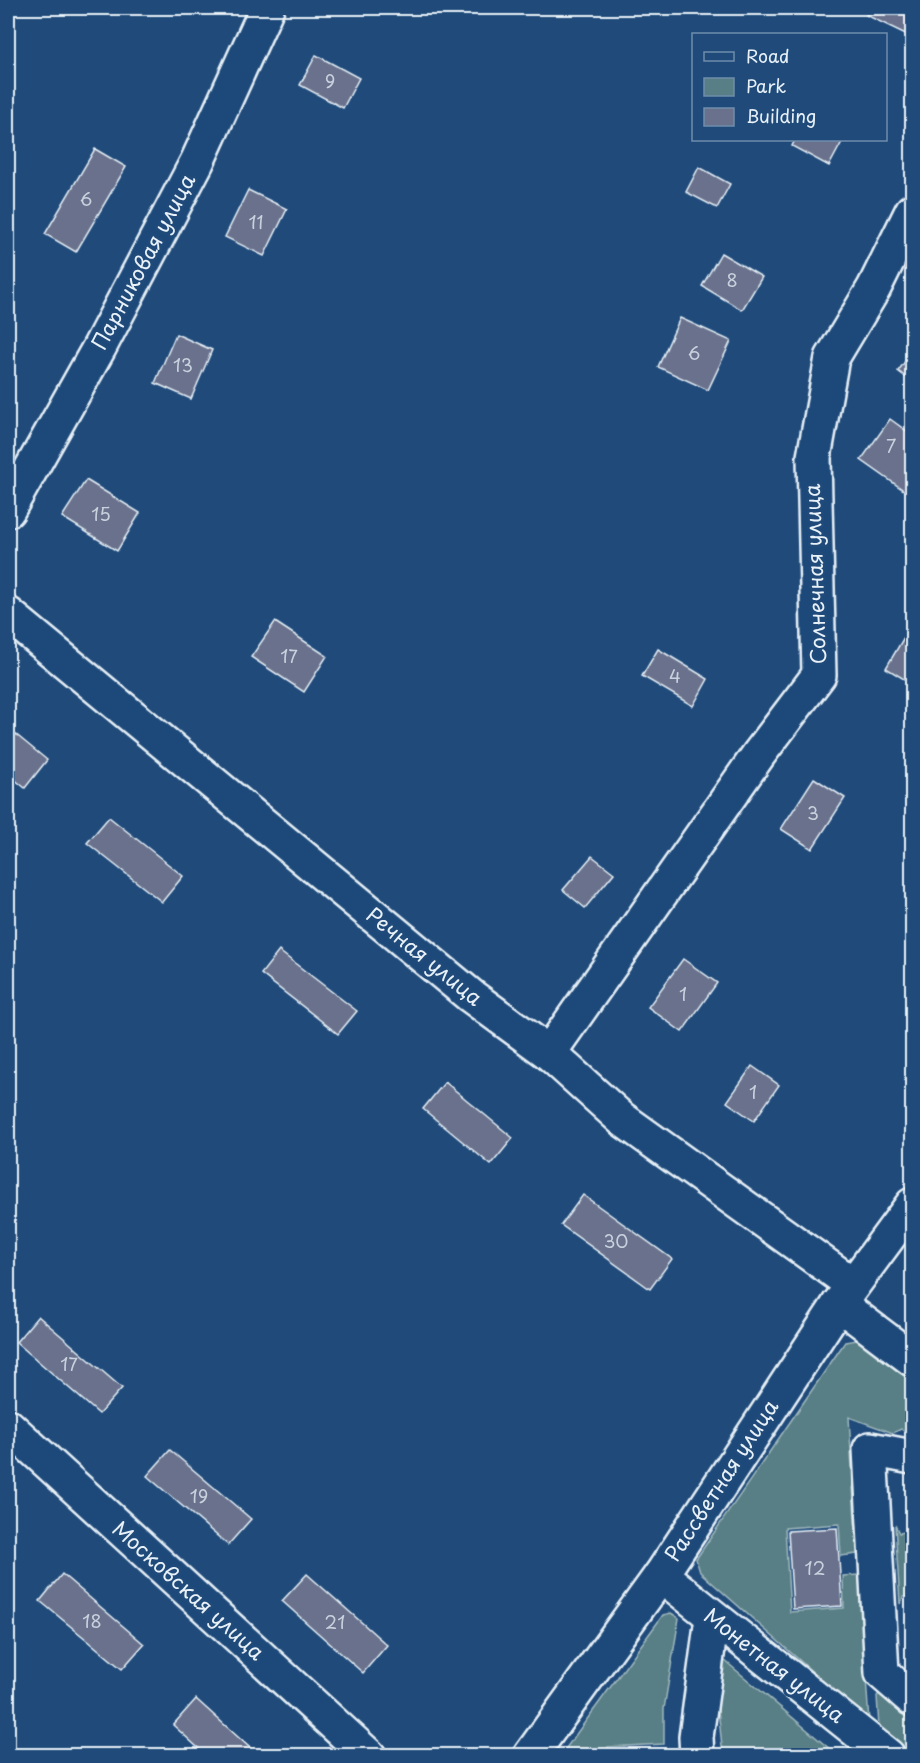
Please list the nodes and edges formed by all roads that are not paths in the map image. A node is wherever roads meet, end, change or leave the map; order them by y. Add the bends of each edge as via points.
1 (267, 8) edge
2 (912, 211) edge
3 (8, 510) edge
4 (8, 614) edge
5 (549, 1053) junction
6 (912, 1205) edge
7 (845, 1294) junction
8 (912, 1359) edge
9 (8, 1426) edge
10 (912, 1457) edge
11 (661, 1575) junction
12 (712, 1618) junction
13 (912, 1699) edge
14 (369, 1755) edge
15 (530, 1755) edge
16 (697, 1755) edge
17 (888, 1755) edge

1 - 3 street, Парниковая улица via 197,162
2 - 5 street, Солнечная улица via 874,288 832,358 814,457 819,675
4 - 5 street, Речная улица via 471,996
5 - 7 street, Речная улица via 622,1119
6 - 7 street, Рассветная улица
7 - 8 street, Речная улица
7 - 11 street, Рассветная улица
9 - 14 street, Московская улица
10 - 13 street via 870,1449 882,1673
11 - 12 street, Монетная улица
11 - 15 street, Рассветная улица
12 - 16 street
12 - 17 street, Монетная улица

